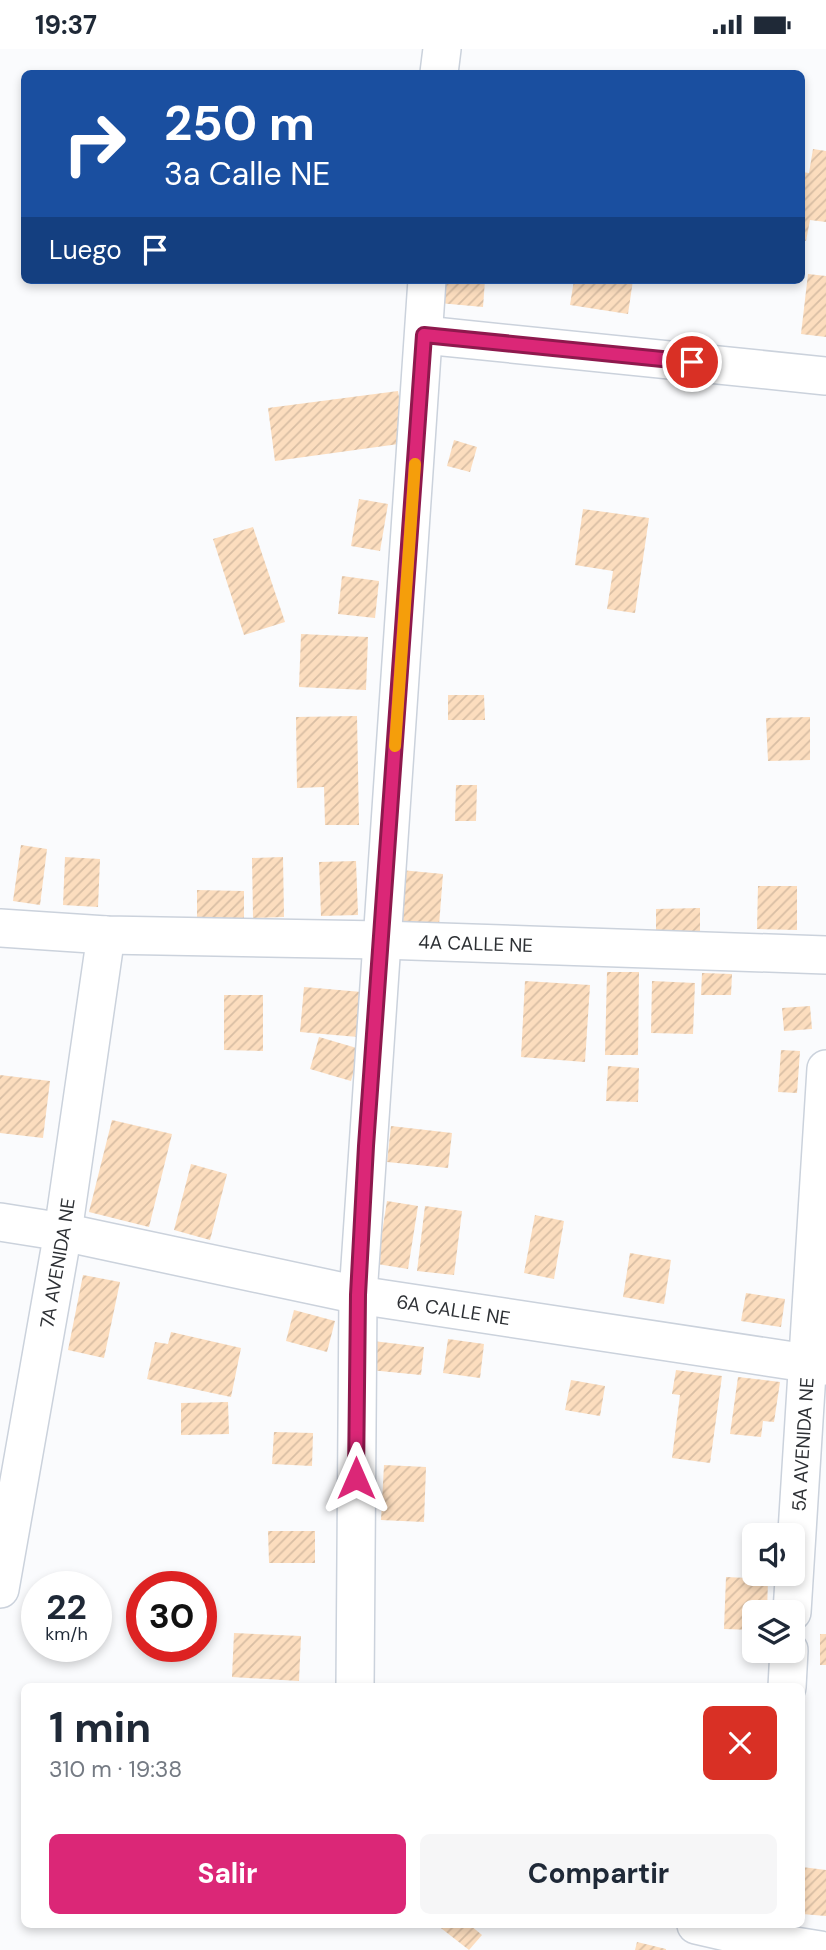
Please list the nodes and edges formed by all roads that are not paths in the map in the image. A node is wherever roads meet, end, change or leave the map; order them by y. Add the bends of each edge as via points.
1 (442, 49) edge
2 (439, 70) edge
3 (427, 284) edge
4 (424, 335) junction
5 (826, 376) edge
6 (0, 928) edge
7 (106, 935) junction
8 (381, 940) junction
9 (826, 955) edge
10 (826, 1069) edge
11 (0, 1222) edge
12 (63, 1233) junction
13 (358, 1295) junction
14 (818, 1364) edge
15 (0, 1589) edge
16 (793, 1600) edge
17 (788, 1663) edge
18 (355, 1683) edge
19 (787, 1683) edge
20 (712, 1928) edge
21 (770, 1939) edge
22 (820, 1950) edge

1 - 2 street
3 - 4 street
4 - 5 street
4 - 8 street
6 - 7 street, 4A CALLE NE
7 - 8 street, 4A CALLE NE
7 - 12 street, 7A AVENIDA NE
8 - 9 street, 4A CALLE NE
8 - 13 street
10 - 14 street, 5A AVENIDA NE
11 - 12 street, 6A CALLE NE
12 - 13 street, 6A CALLE NE
12 - 15 street, 7A AVENIDA NE
13 - 14 street, 6A CALLE NE
13 - 18 street
14 - 16 street, 5A AVENIDA NE
17 - 19 street
20 - 21 street
21 - 22 street

